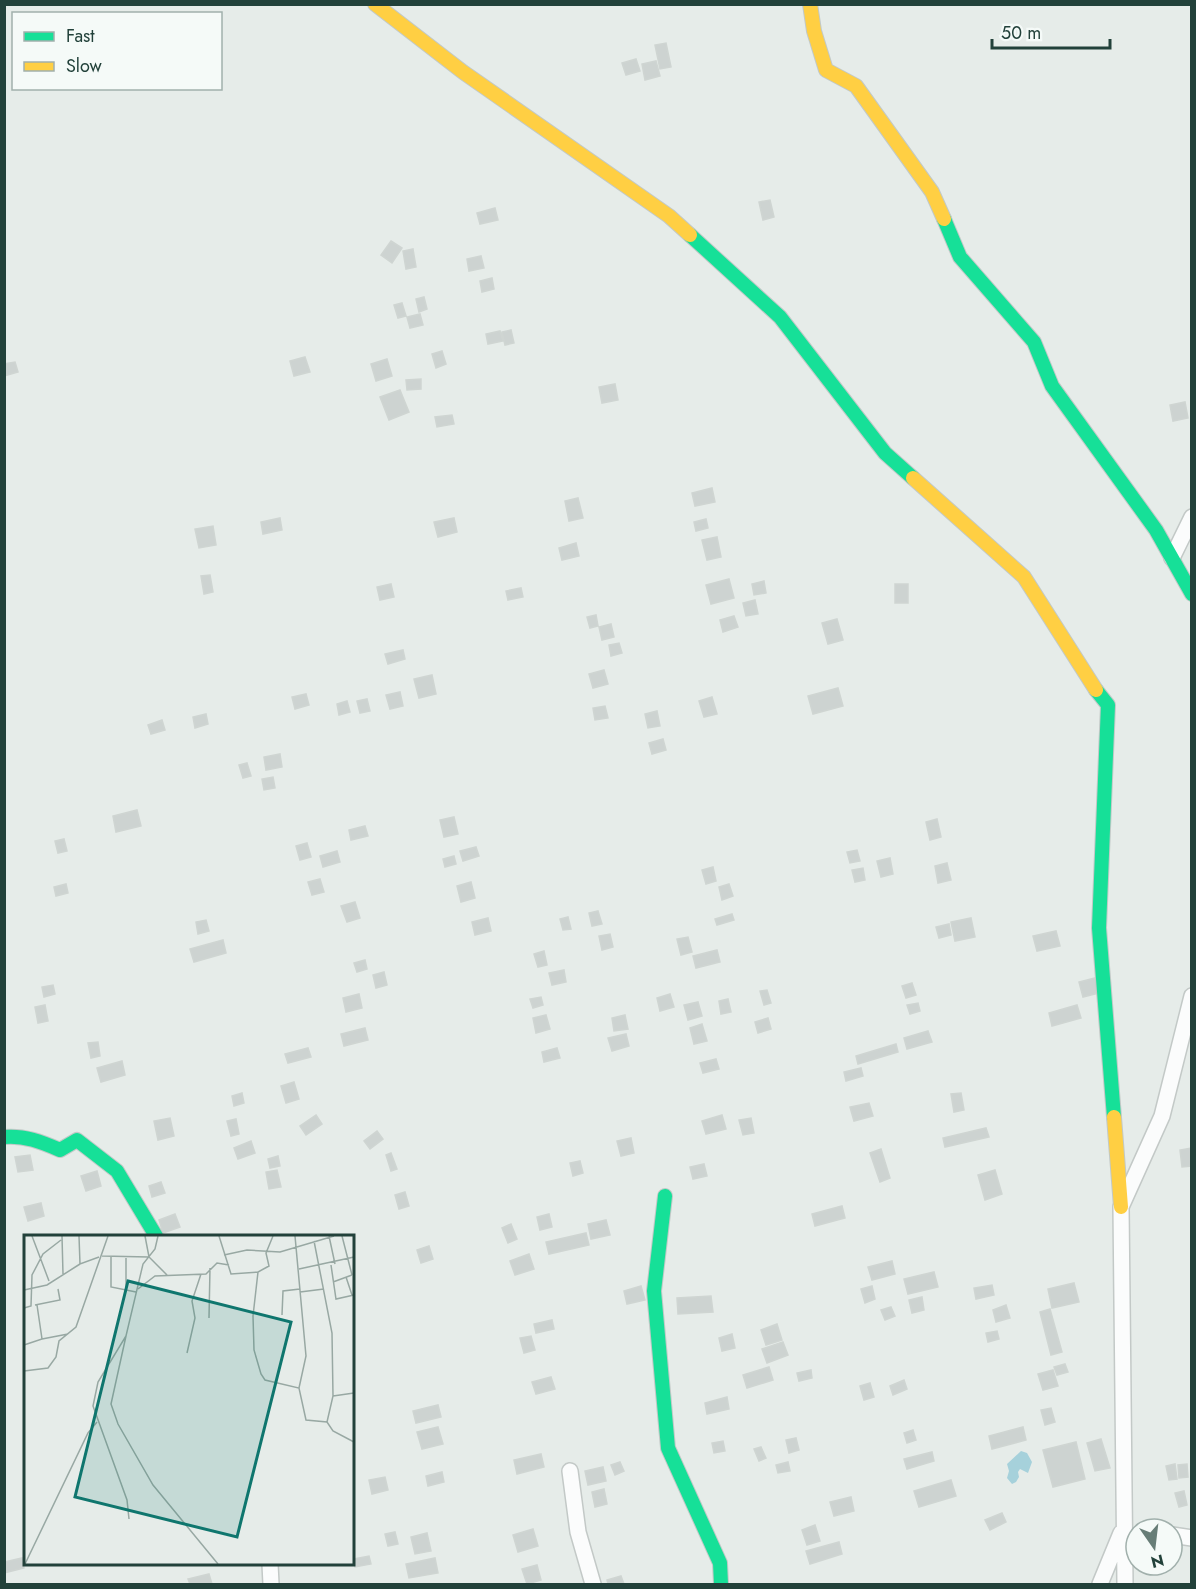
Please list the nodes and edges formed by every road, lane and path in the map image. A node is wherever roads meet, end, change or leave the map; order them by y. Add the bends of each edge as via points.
1 (375, 4) edge
2 (810, 4) edge
3 (1191, 517) edge
4 (1172, 558) junction
5 (1191, 594) edge
6 (1191, 996) edge
7 (4, 1137) edge
8 (664, 1196) dead end
9 (1121, 1207) junction
10 (155, 1235) edge
11 (570, 1471) dead end
12 (1130, 1517) edge
13 (1124, 1540) edge
14 (270, 1565) edge
15 (271, 1584) edge
16 (593, 1584) edge
17 (721, 1584) edge
18 (1100, 1584) edge

1 - 9 street via 463,72 669,216 780,317 885,453 1024,577 1108,705 1099,928
2 - 4 street via 826,70 856,86 925,182 960,257 1034,342 1052,386
3 - 4 street
4 - 5 street
6 - 9 street via 1162,1116
7 - 10 street via 15,1136 60,1150 77,1140 117,1171
8 - 17 street via 654,1291 668,1448 720,1563
9 - 12 street
11 - 16 street via 578,1532
13 - 18 street
14 - 15 street

